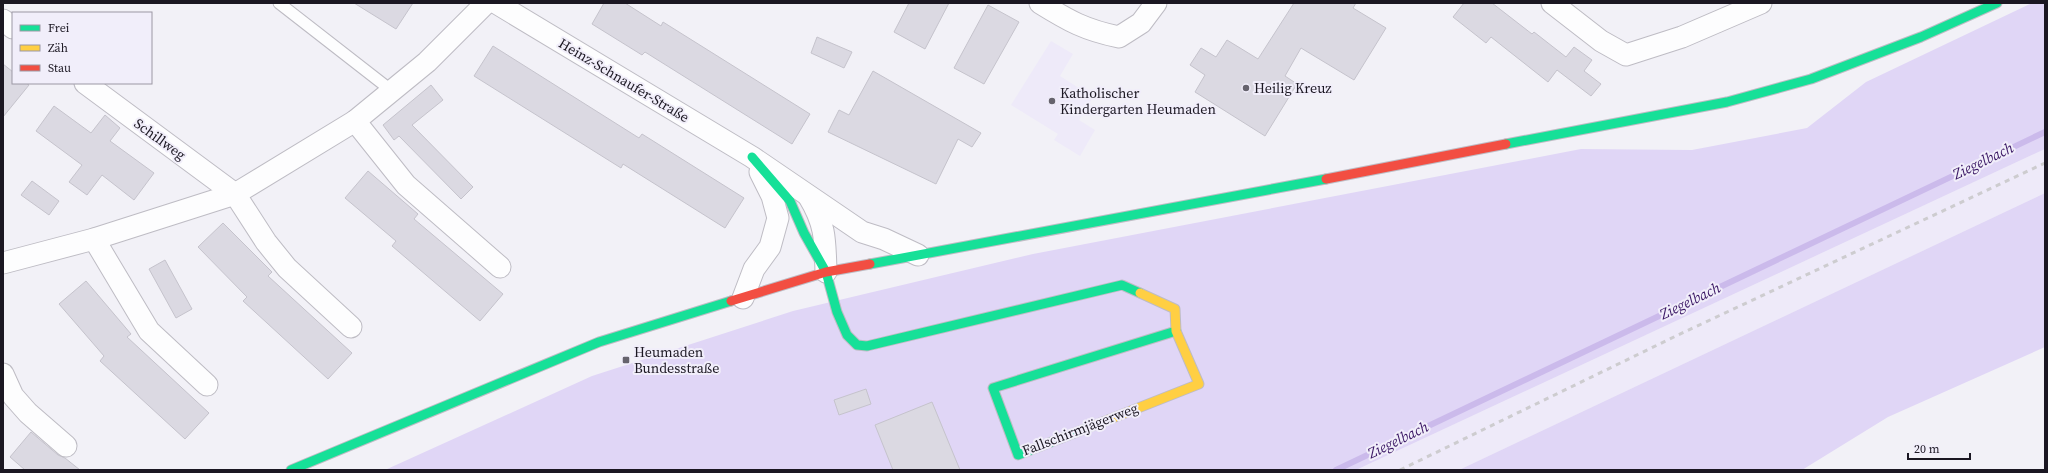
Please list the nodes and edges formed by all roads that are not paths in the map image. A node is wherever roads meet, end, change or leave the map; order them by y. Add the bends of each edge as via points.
1 (279, 3) edge
2 (486, 3) edge
3 (496, 3) edge
4 (1040, 3) edge
5 (1156, 3) edge
6 (1552, 3) edge
7 (1761, 3) edge
8 (1997, 3) edge
9 (3, 20) edge
10 (12, 27) edge
11 (86, 84) edge
12 (392, 91) junction
13 (355, 121) junction
14 (752, 157) junction
15 (807, 193) junction
16 (236, 194) junction
17 (94, 239) junction
18 (918, 255) junction
19 (3, 263) edge
20 (500, 267) dead end
21 (826, 272) junction
22 (742, 298) junction
23 (351, 327) dead end
24 (1176, 332) junction
25 (3, 374) edge
26 (207, 385) dead end
27 (66, 446) dead end
28 (291, 470) edge

1 - 12 lane
2 - 12 street via 427,62
3 - 14 street, Heinz-Schnaufer-Straße
4 - 5 street via 1076,25 1118,37 1141,22
6 - 7 street via 1601,41 1626,55 1682,37
8 - 18 main road via 1921,37 1811,79 1726,102
9 - 10 street
11 - 16 street, Schillweg
12 - 13 street
13 - 16 street
13 - 20 street via 406,185
14 - 15 street, Heinz-Schnaufer-Straße
14 - 21 main road, Heinz-Schnaufer-Straße via 790,201
14 - 22 street via 772,196 778,218 770,247 754,269
15 - 18 street, Heinz-Schnaufer-Straße via 862,232
15 - 21 street, Heinz-Schnaufer-Straße via 824,227
16 - 17 street
16 - 23 street via 266,242 287,268
17 - 19 street
17 - 26 street via 149,331
18 - 21 main road
21 - 22 main road
21 - 24 main road, Fallschirmjägerweg via 837,312 847,335 857,345 867,346 1122,285 1175,309
22 - 28 main road via 599,342
24 - 24 main road, Fallschirmjägerweg via 1199,384 1018,455 993,388
25 - 27 street via 18,402

